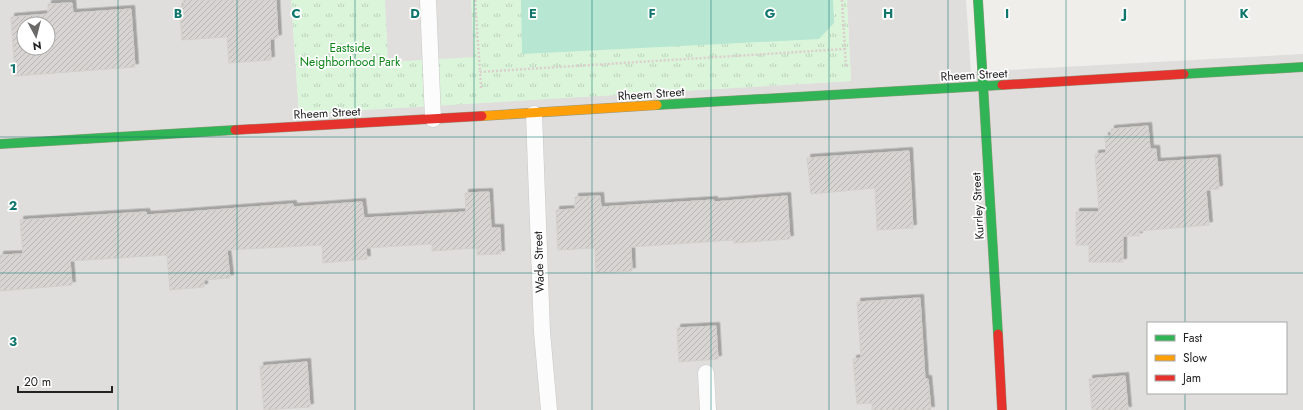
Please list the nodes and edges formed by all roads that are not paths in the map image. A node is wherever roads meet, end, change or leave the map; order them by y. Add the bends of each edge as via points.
1 (428, 0) edge
2 (978, 0) edge
3 (1303, 67) edge
4 (984, 86) junction
5 (534, 114) junction
6 (433, 119) junction
7 (0, 144) edge
8 (706, 373) dead end
9 (549, 410) edge
10 (708, 410) edge
11 (1002, 410) edge

1 - 6 lane
2 - 4 street, Kurrley Street
3 - 4 street, Rheem Street
4 - 5 street, Rheem Street
4 - 11 street, Kurrley Street
5 - 6 street, Rheem Street
5 - 9 lane, Wade Street via 542,332
6 - 7 street, Rheem Street
8 - 10 lane

